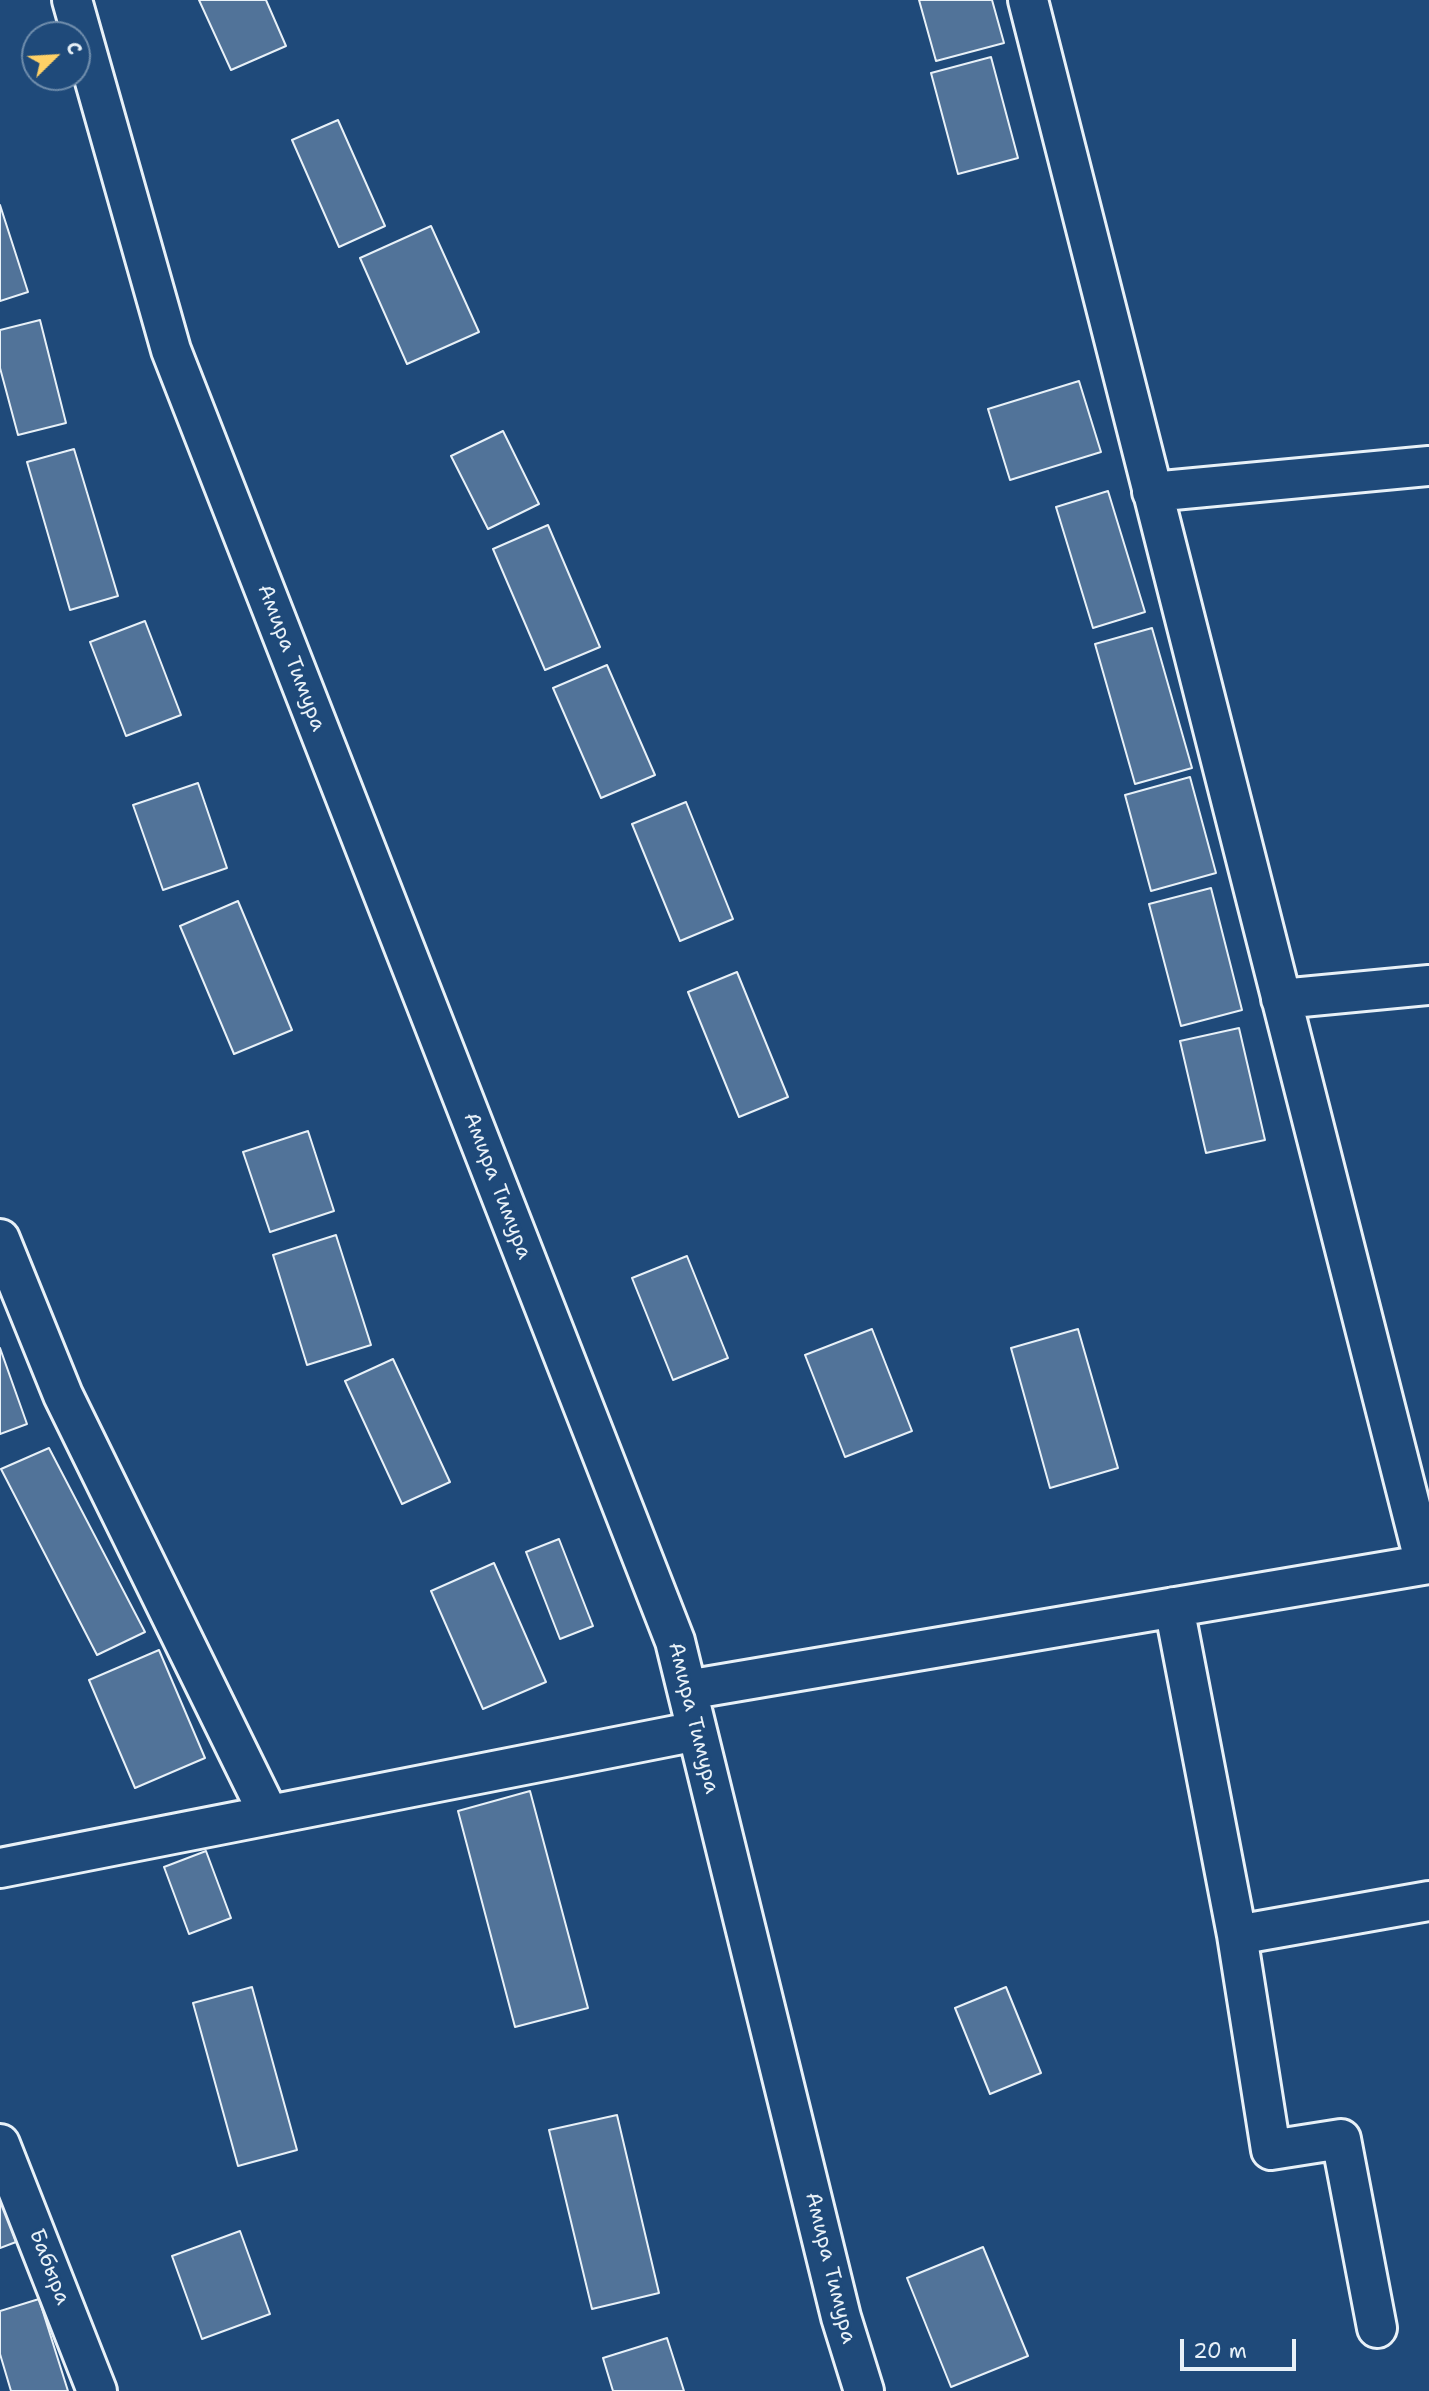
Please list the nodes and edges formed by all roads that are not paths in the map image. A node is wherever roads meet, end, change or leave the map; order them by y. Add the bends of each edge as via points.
1 (72, 0) edge
2 (1028, 0) edge
3 (1429, 466) edge
4 (1152, 492) junction
5 (1429, 985) edge
6 (1281, 999) junction
7 (0, 1239) edge
8 (1427, 1564) edge
9 (1174, 1607) junction
10 (687, 1690) junction
11 (697, 1731) junction
12 (269, 1815) junction
13 (0, 1868) edge
14 (1429, 1901) edge
15 (1237, 1935) junction
16 (0, 2144) edge
17 (1377, 2328) dead end
18 (97, 2391) edge
19 (864, 2391) edge

1 - 10 street, Амира Тимура via 171,350 675,1641
2 - 4 street
3 - 4 street
4 - 6 street
5 - 6 street
6 - 8 street
7 - 12 street via 64,1395
8 - 9 street
9 - 10 street
9 - 15 street
10 - 11 street, Амира Тимура
11 - 12 street
11 - 19 street, Амира Тимура via 841,2318
12 - 13 street
14 - 15 street
15 - 17 street via 1270,2150 1341,2139
16 - 18 street, Бабыра

